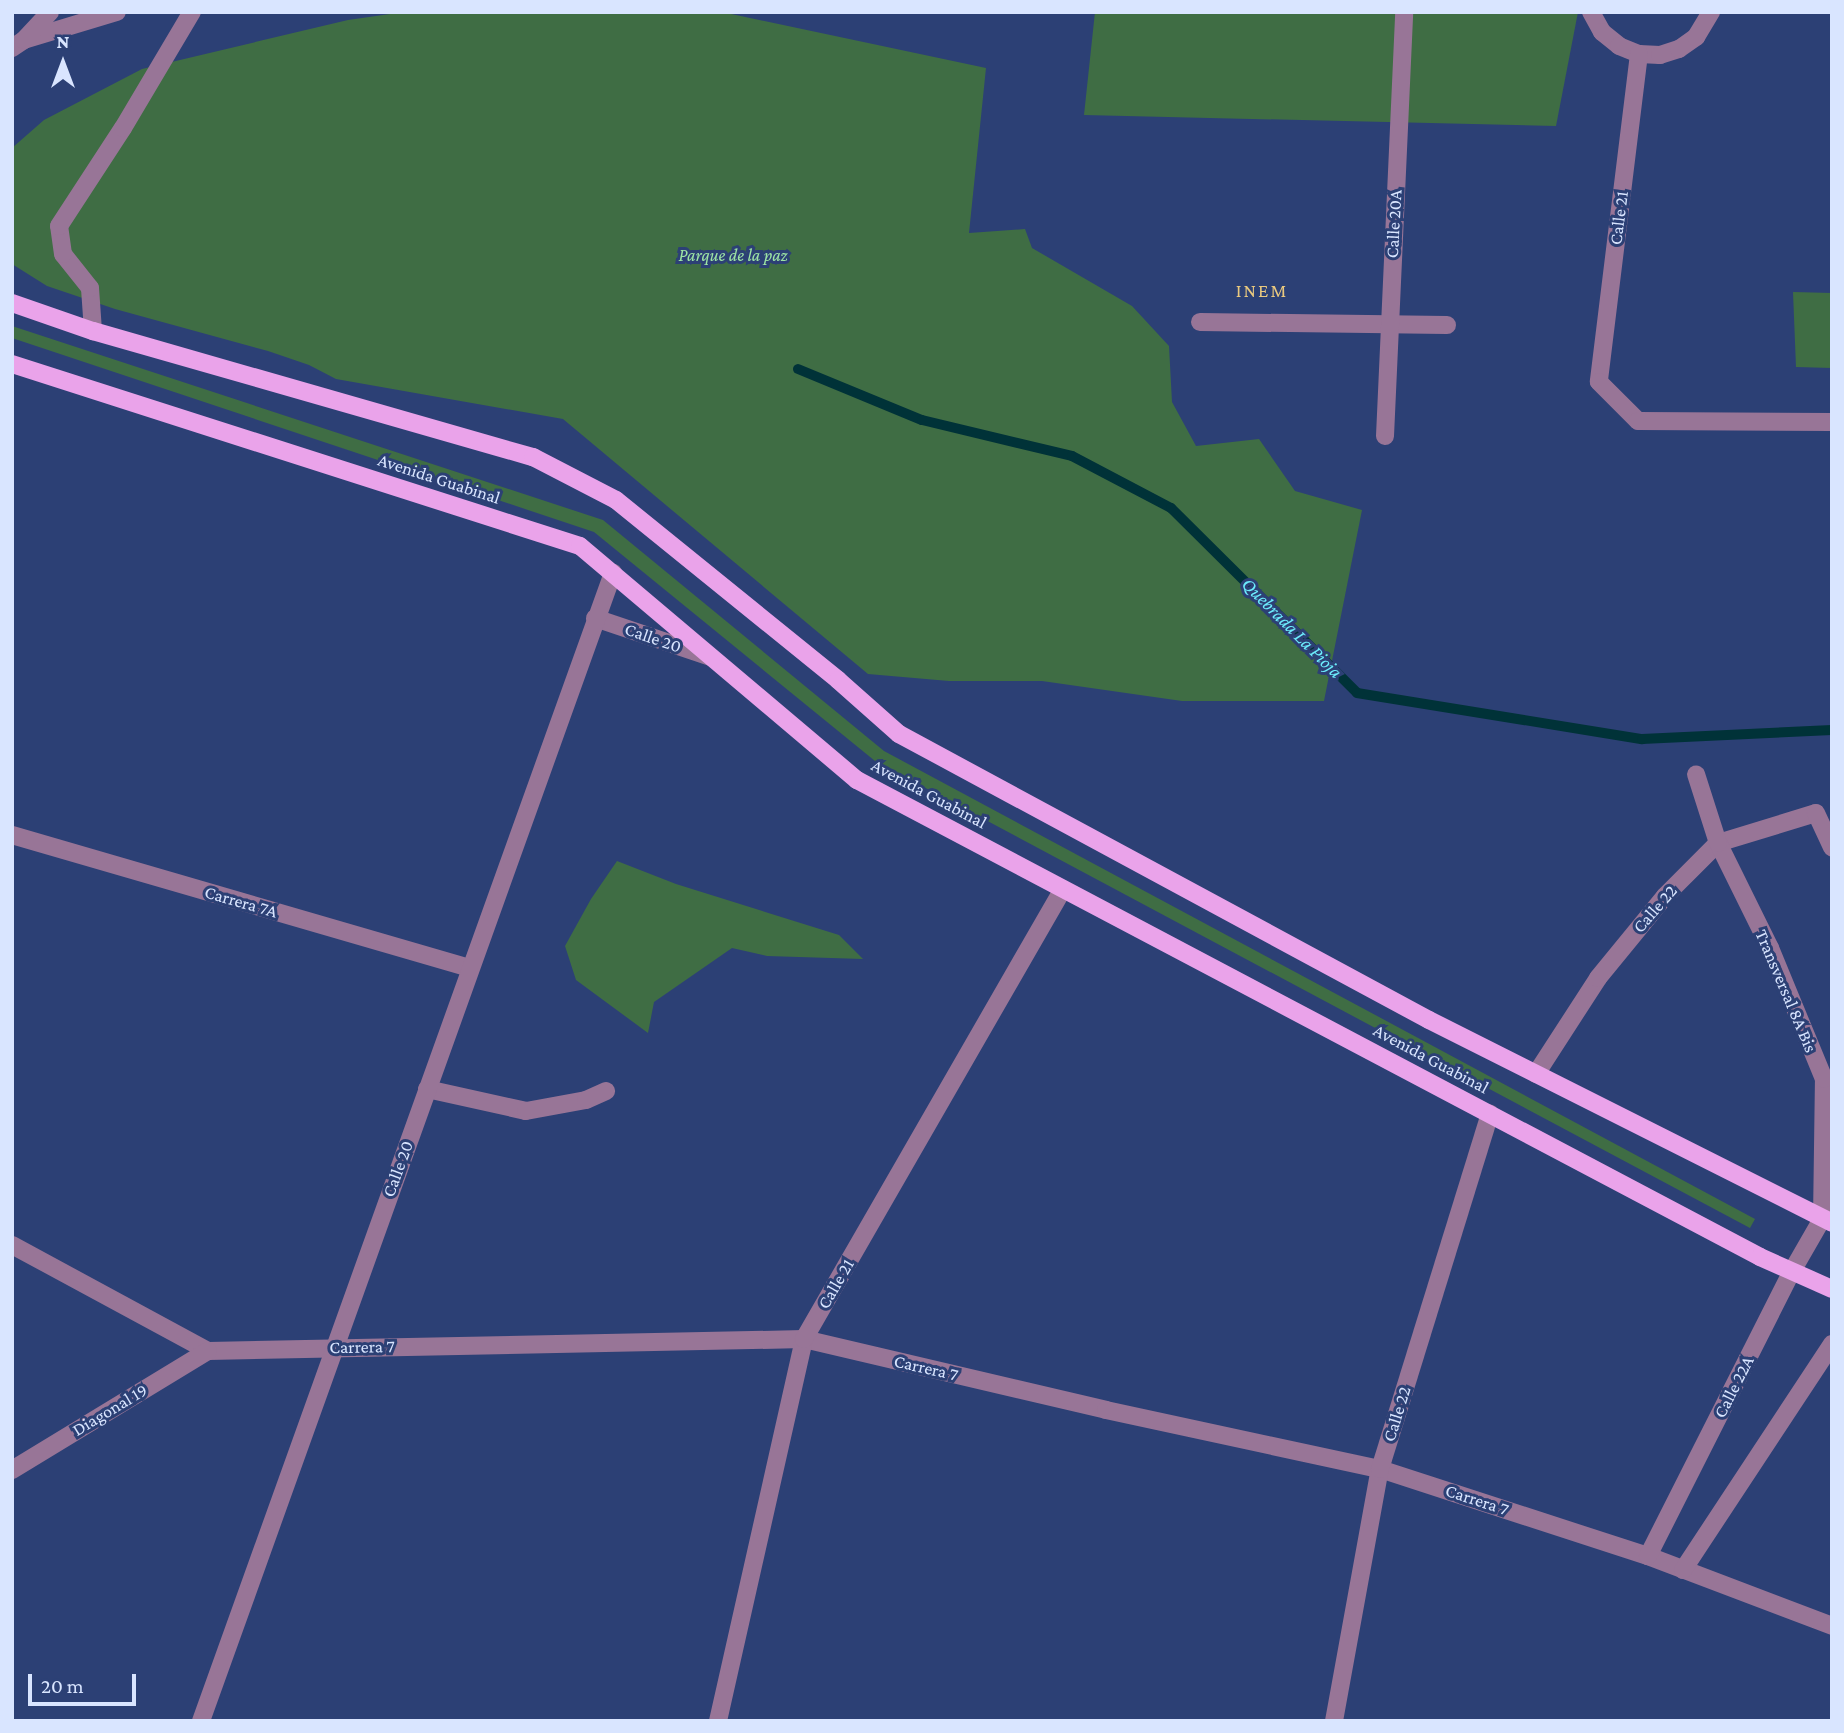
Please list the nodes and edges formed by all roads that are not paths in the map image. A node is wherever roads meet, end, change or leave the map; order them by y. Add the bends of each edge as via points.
1 (50, 12) edge
2 (117, 12) edge
3 (192, 12) edge
4 (1404, 12) edge
5 (1591, 12) edge
6 (1711, 12) edge
7 (18, 44) edge
8 (1639, 54) junction
9 (12, 303) edge
10 (1200, 322) dead end
11 (1390, 326) junction
12 (1447, 326) dead end
13 (93, 331) junction
14 (12, 364) edge
15 (1832, 422) edge
16 (1385, 436) dead end
17 (613, 573) junction
18 (595, 618) junction
19 (711, 657) junction
20 (1696, 774) dead end
21 (12, 835) edge
22 (1718, 844) junction
23 (1832, 848) edge
24 (1063, 889) junction
25 (470, 968) junction
26 (1539, 1070) junction
27 (427, 1089) junction
28 (606, 1091) dead end
29 (1490, 1114) junction
30 (1827, 1221) edge
31 (12, 1245) edge
32 (1791, 1273) junction
33 (1832, 1289) edge
34 (804, 1339) junction
35 (1832, 1343) edge
36 (335, 1347) junction
37 (208, 1351) junction
38 (1380, 1469) junction
39 (12, 1470) edge
40 (1648, 1556) junction
41 (1683, 1570) junction
42 (1832, 1626) edge
43 (201, 1721) edge
44 (718, 1721) edge
45 (1334, 1721) edge

1 - 7 street
2 - 7 street
3 - 13 street via 59,226 64,254 90,288
4 - 11 street, Calle 20A
5 - 8 street via 1602,33
6 - 8 street via 1696,37 1679,49 1660,55
8 - 15 street, Calle 21 via 1599,382 1638,421
9 - 13 main road, Avenida Guabinal
10 - 11 street
11 - 12 street
11 - 16 street, Calle 20A
13 - 26 main road, Avenida Guabinal via 545,463 616,500 899,734 1429,1020
14 - 17 main road, Avenida Guabinal via 580,546
17 - 18 street, Calle 20
17 - 19 main road, Avenida Guabinal
18 - 19 street, Calle 20
18 - 25 street, Calle 20
19 - 24 main road, Avenida Guabinal via 857,780
20 - 22 street, Transversal 8A Bis
21 - 25 street, Carrera 7A
22 - 23 street, Calle 22 via 1816,813
22 - 26 street, Calle 22 via 1665,896 1598,978
22 - 30 street, Transversal 8A Bis via 1770,948 1824,1079
24 - 29 main road, Avenida Guabinal
24 - 34 street, Calle 21
25 - 27 street, Calle 20
26 - 30 main road, Avenida Guabinal
27 - 28 street via 526,1111 586,1100
27 - 36 street, Calle 20
29 - 32 main road, Avenida Guabinal
29 - 38 street, Calle 22
30 - 32 street, Calle 22A
31 - 37 street
32 - 33 main road, Avenida Guabinal
32 - 40 street, Calle 22A
34 - 36 street, Carrera 7
34 - 38 street, Carrera 7
34 - 44 street, Calle 21
35 - 41 street
36 - 37 street, Carrera 7
36 - 43 street, Calle 20
37 - 39 street, Diagonal 19
38 - 40 street, Carrera 7
38 - 45 street, Calle 22
40 - 41 street, Carrera 7
41 - 42 street, Carrera 7

